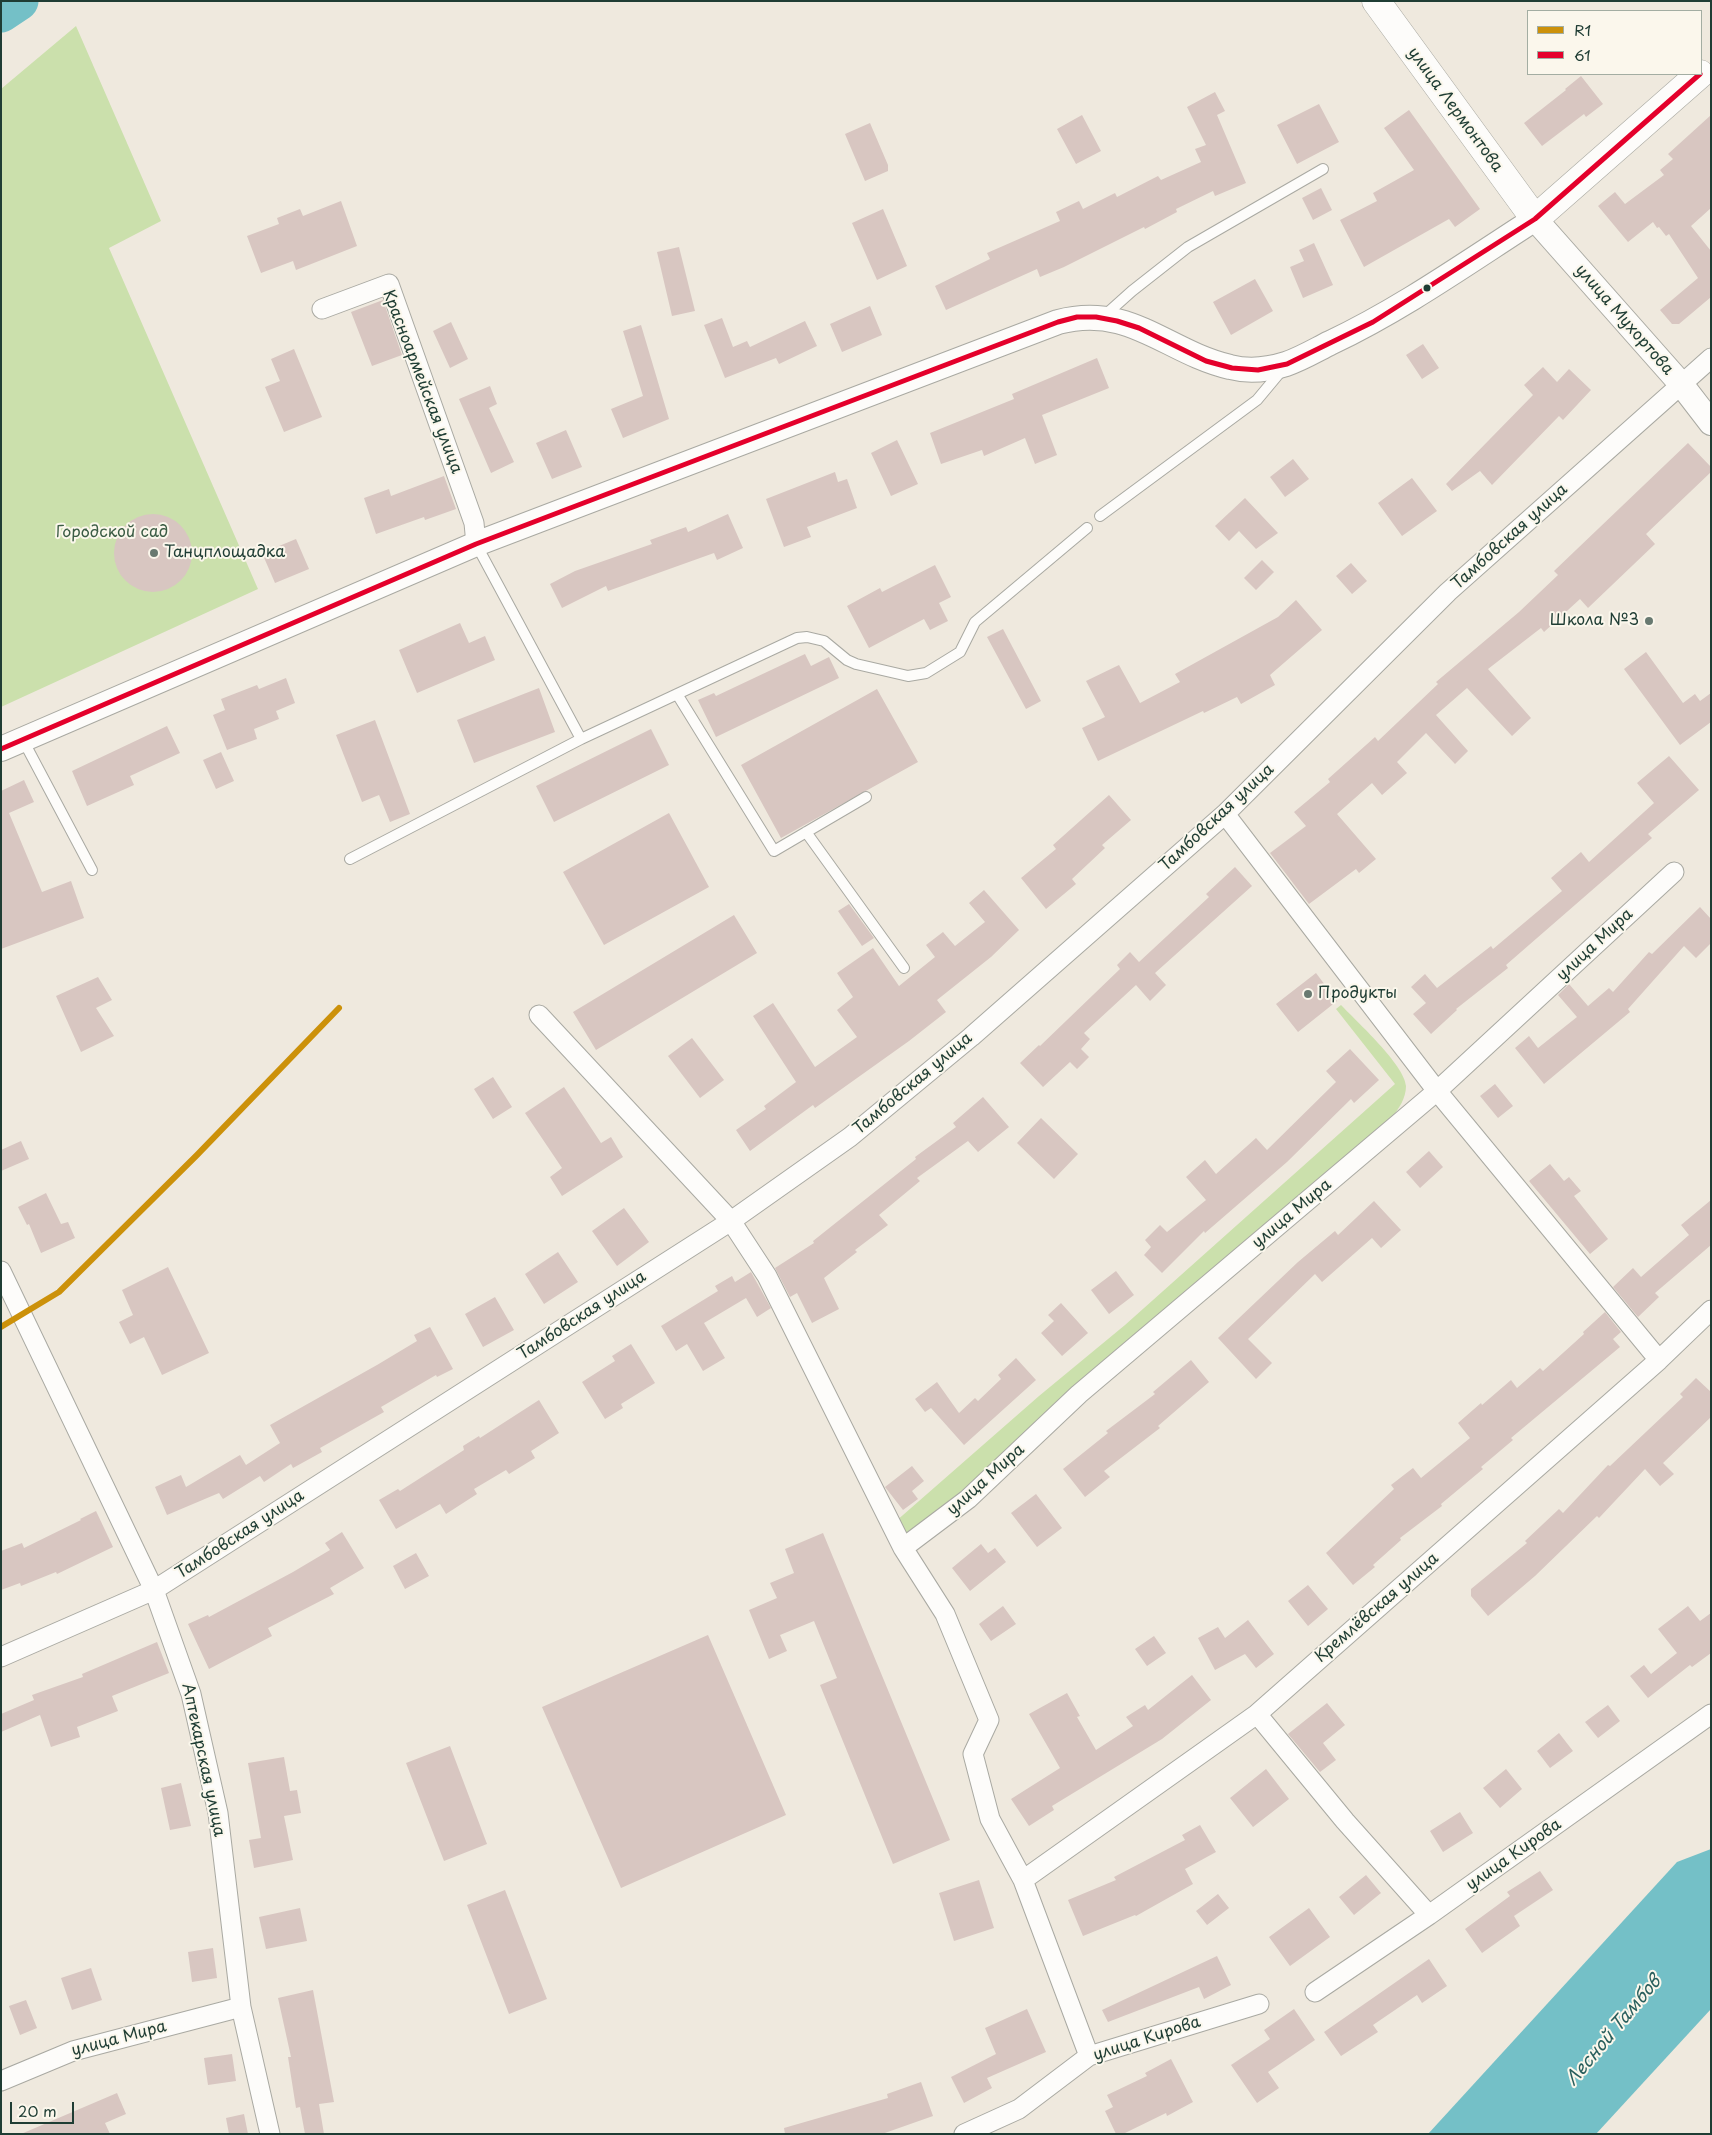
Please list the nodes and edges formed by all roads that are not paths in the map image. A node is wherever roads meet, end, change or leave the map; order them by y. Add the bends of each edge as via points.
1 (1376, 1) edge
2 (1698, 75) edge
3 (1323, 169) dead end
4 (1535, 219) junction
5 (322, 309) dead end
6 (1102, 318) junction
7 (1711, 358) edge
8 (1286, 364) junction
9 (1681, 384) junction
10 (1711, 423) edge
11 (1100, 516) dead end
12 (1087, 528) dead end
13 (476, 544) junction
14 (677, 694) junction
15 (581, 738) junction
16 (23, 740) junction
17 (1, 749) edge
18 (866, 796) dead end
19 (1225, 814) junction
20 (806, 832) junction
21 (350, 859) dead end
22 (92, 870) dead end
23 (1674, 872) dead end
24 (904, 968) dead end
25 (539, 1016) dead end
26 (1436, 1091) junction
27 (731, 1221) junction
28 (1, 1271) edge
29 (1711, 1310) edge
30 (1659, 1360) junction
31 (903, 1548) junction
32 (154, 1590) junction
33 (1, 1657) edge
34 (1257, 1714) junction
35 (1711, 1714) edge
36 (1023, 1880) junction
37 (1429, 1915) junction
38 (1316, 1992) dead end
39 (1260, 2004) dead end
40 (241, 2007) junction
41 (1089, 2056) junction
42 (1, 2081) edge
43 (270, 2134) edge
44 (964, 2134) edge

1 - 4 main road, улица Лермонтова
2 - 4 main road
3 - 6 lane via 1188,247
4 - 8 street via 1374,322
4 - 9 street, улица Мухортова
5 - 13 street, Красноармейская улица via 388,284 474,523
6 - 8 street via 1140,328 1206,361 1232,368 1258,370
6 - 13 street via 1077,317 1058,322
7 - 9 street, Тамбовская улица
8 - 11 lane via 1257,400
9 - 10 street, улица Мухортова
9 - 19 street, Тамбовская улица via 1448,592
12 - 14 lane via 975,622 960,652 926,673 908,676 856,664 824,641 797,638
13 - 15 lane
13 - 16 street
14 - 15 lane
14 - 20 lane via 774,851
15 - 21 lane
16 - 17 street
16 - 22 lane
18 - 20 lane
19 - 26 street
19 - 27 street, Тамбовская улица via 970,1037 850,1137
20 - 24 lane
23 - 26 street, улица Мира
25 - 27 street
26 - 30 street
26 - 31 street, улица Мира via 1079,1394 968,1500
27 - 31 street via 767,1276
27 - 32 street, Тамбовская улица
28 - 32 street, Аптекарская улица
29 - 30 street, Кремлёвская улица
30 - 34 street, Кремлёвская улица
31 - 36 street via 945,1614 989,1720 973,1754 990,1818
32 - 33 street, Тамбовская улица
32 - 40 street, Аптекарская улица via 191,1694 218,1813
34 - 36 street, Кремлёвская улица
34 - 37 street via 1345,1821
35 - 37 street, улица Кирова
36 - 41 street
37 - 38 street, улица Кирова
39 - 41 street, улица Кирова
40 - 42 street, улица Мира via 72,2051
40 - 43 street, Аптекарская улица
41 - 44 street, улица Кирова via 1019,2109

